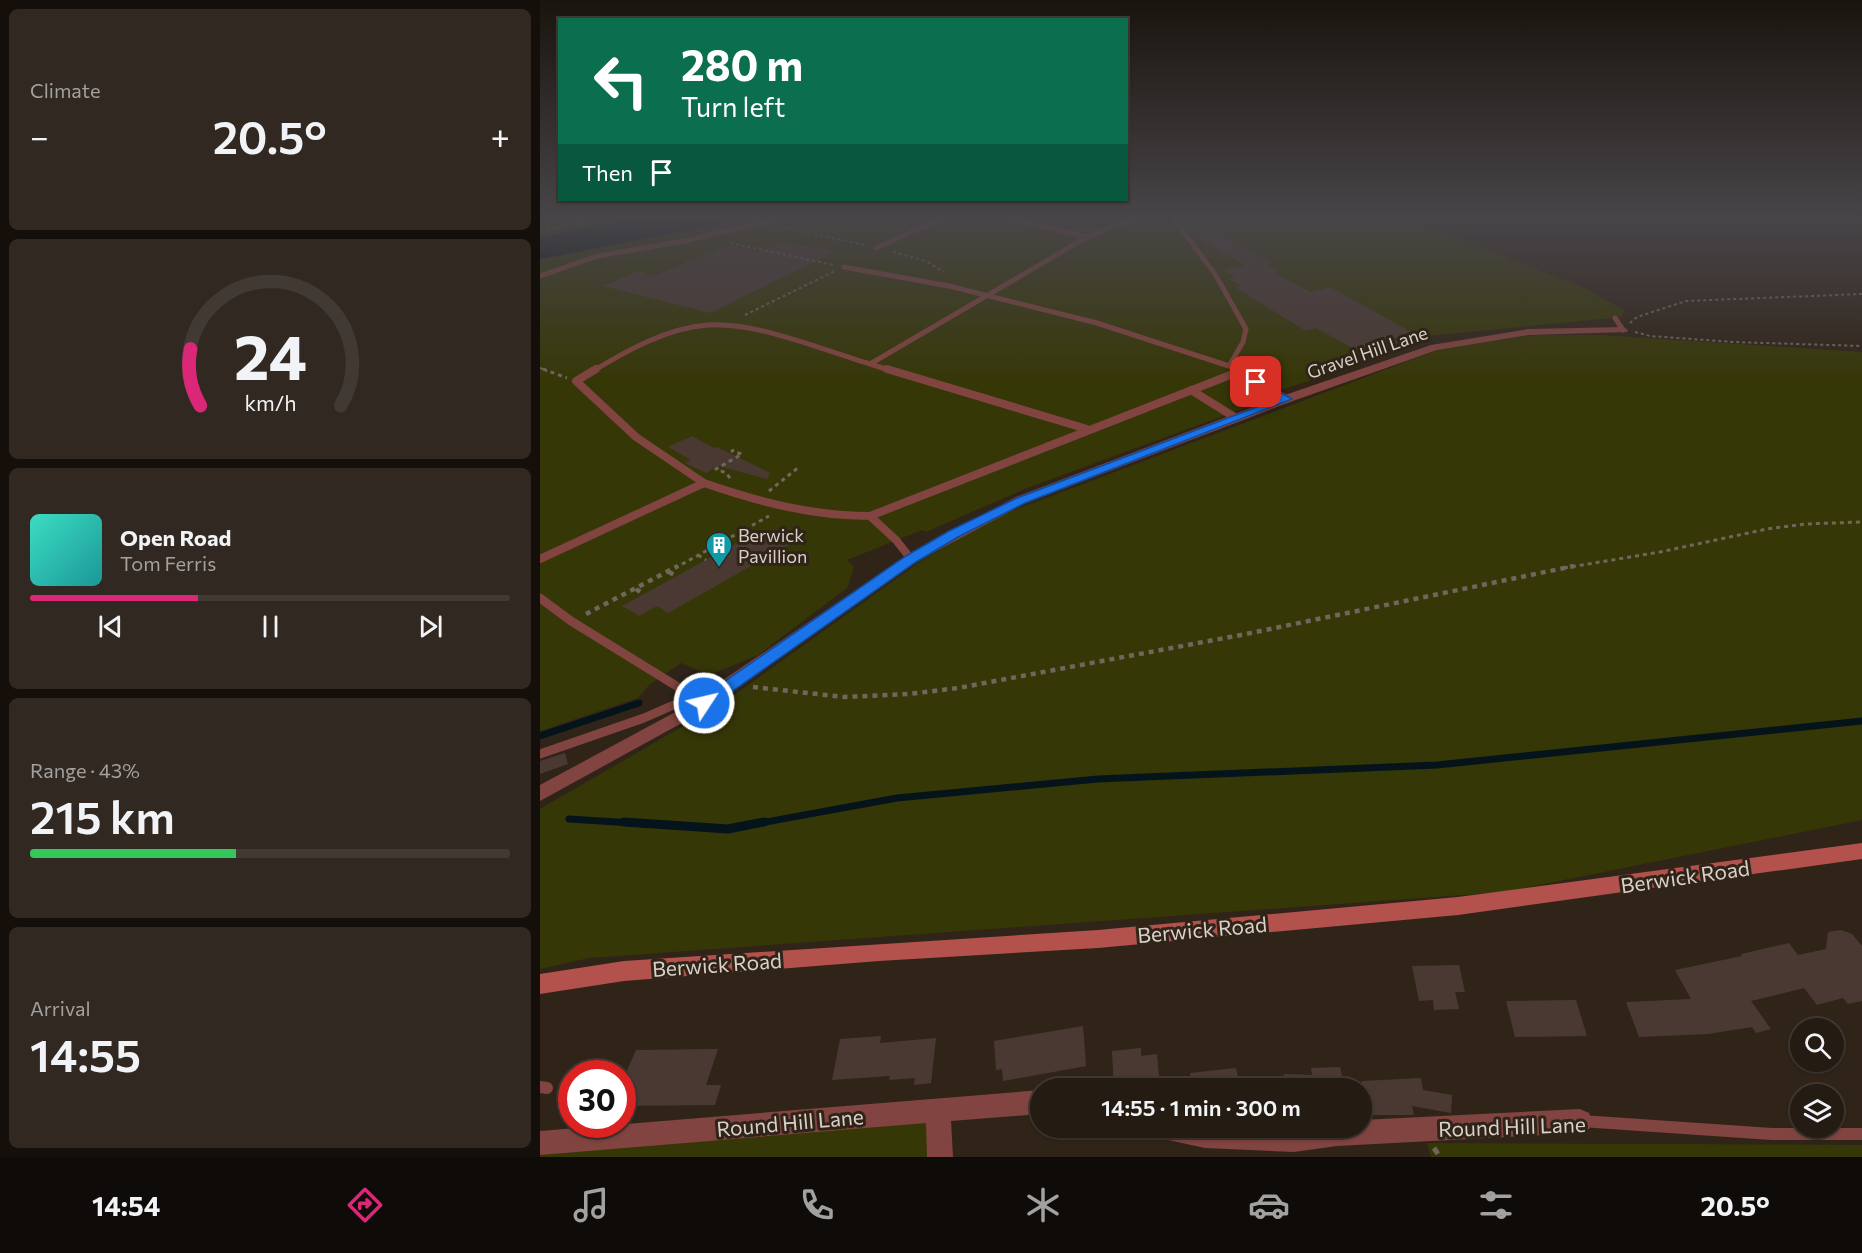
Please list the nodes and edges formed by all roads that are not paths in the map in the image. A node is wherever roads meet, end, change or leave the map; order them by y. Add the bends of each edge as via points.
1 (877, 273) edge
2 (1027, 273) edge
3 (1214, 273) edge
4 (988, 296) junction
5 (1619, 324) road end
6 (870, 364) junction
7 (1229, 366) junction
8 (1238, 372) junction
9 (1191, 390) junction
10 (1286, 399) junction
11 (1236, 418) junction
12 (1088, 429) junction
13 (704, 483) junction
14 (870, 516) junction
15 (540, 559) edge
16 (911, 559) junction
17 (540, 598) edge
18 (699, 699) junction
19 (540, 754) edge
20 (540, 794) edge
21 (1862, 851) edge
22 (540, 984) edge
23 (1030, 1103) edge
24 (938, 1110) junction
25 (1580, 1121) joint
26 (1372, 1132) edge
27 (1862, 1134) edge
28 (1250, 1138) edge
29 (1308, 1138) edge
30 (540, 1143) edge
31 (940, 1157) edge

1 - 4 lane
2 - 4 lane
3 - 7 lane via 1246,329
4 - 6 lane
4 - 7 lane via 1097,323
5 - 10 street, Gravel Hill Lane via 1529,332 1435,347
6 - 12 lane
6 - 13 lane via 772,334 725,325 652,339 576,381 614,419 672,465
7 - 8 lane
8 - 9 lane
8 - 10 lane
9 - 11 lane
9 - 12 lane
10 - 11 street, Gravel Hill Lane
11 - 16 street, Gravel Hill Lane via 1021,500
12 - 14 lane
13 - 14 lane via 783,508 836,517
13 - 15 lane
14 - 16 lane
16 - 18 street, Gravel Hill Lane via 735,681
17 - 18 lane
18 - 19 lane
18 - 20 street, Gravel Hill Lane
21 - 22 main road, Berwick Road via 1458,906 1098,939 624,971
23 - 24 street, Round Hill Lane
24 - 30 street, Round Hill Lane
24 - 31 street
25 - 26 street, Round Hill Lane
25 - 27 lane, Round Hill Lane via 1772,1134
28 - 29 street, Round Hill Lane

